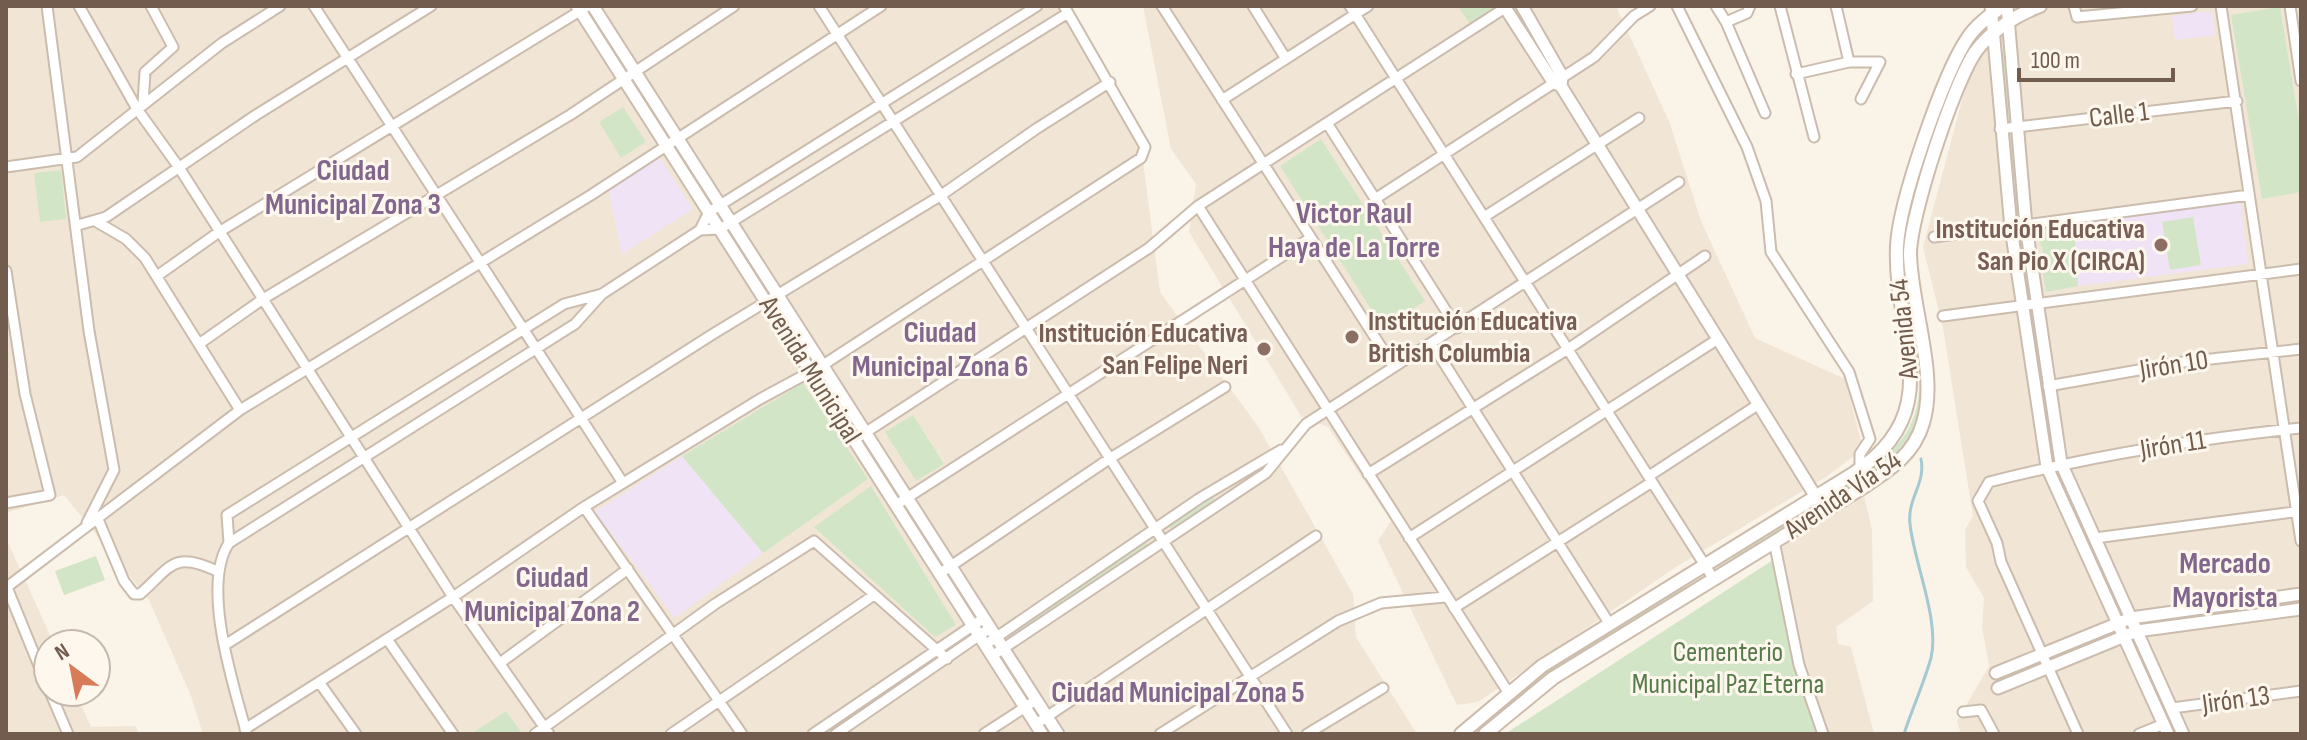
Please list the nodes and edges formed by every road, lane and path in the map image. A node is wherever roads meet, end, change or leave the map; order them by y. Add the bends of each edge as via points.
1 (47, 6) edge
2 (79, 6) edge
3 (151, 6) edge
4 (280, 6) edge
5 (314, 6) edge
6 (431, 6) edge
7 (734, 6) edge
8 (819, 6) edge
9 (881, 6) edge
10 (1037, 6) edge
11 (1162, 6) edge
12 (1253, 6) edge
13 (1368, 6) edge
14 (1522, 6) edge
15 (1650, 6) edge
16 (1677, 6) edge
17 (1716, 6) edge
18 (1750, 6) edge
19 (1780, 6) edge
20 (1836, 6) edge
21 (2040, 6) edge
22 (2074, 6) edge
23 (2192, 6) edge
24 (2221, 6) edge
25 (2290, 6) edge
26 (584, 7) edge
27 (1506, 7) edge
28 (1998, 8) edge
29 (1066, 10) edge
30 (1353, 10) edge
31 (1726, 22) junction
32 (2009, 22) junction
33 (1994, 32) junction
34 (837, 34) junction
35 (348, 58) junction
36 (1286, 59) junction
37 (1849, 62) junction
38 (634, 70) junction
39 (1796, 74) junction
40 (622, 77) junction
41 (1396, 79) junction
42 (1559, 81) junction
43 (2301, 81) edge
44 (1110, 82) junction
45 (1861, 99) dead end
46 (1222, 100) junction
47 (2237, 101) junction
48 (881, 104) junction
49 (140, 107) junction
50 (1765, 113) dead end
51 (1639, 118) dead end
52 (893, 122) junction
53 (1327, 123) junction
54 (392, 126) junction
55 (2017, 127) junction
56 (2000, 129) junction
57 (678, 137) junction
58 (1814, 137) dead end
59 (666, 144) junction
60 (1597, 144) junction
61 (1446, 156) junction
62 (69, 160) junction
63 (1263, 165) junction
64 (178, 166) junction
65 (6, 167) edge
66 (1679, 182) dead end
67 (434, 193) junction
68 (2249, 195) junction
69 (940, 196) junction
70 (1375, 199) junction
71 (721, 205) junction
72 (1198, 206) junction
73 (1636, 210) junction
74 (709, 212) junction
75 (1484, 217) junction
76 (97, 222) junction
77 (733, 222) junction
78 (78, 225) junction
79 (2026, 226) junction
80 (2011, 228) junction
81 (720, 229) junction
82 (700, 230) junction
83 (219, 232) junction
84 (1934, 237) dead end
85 (1309, 239) junction
86 (1705, 256) dead end
87 (479, 261) junction
88 (984, 263) junction
89 (2301, 269) edge
90 (6, 271) edge
91 (2260, 274) junction
92 (1677, 275) junction
93 (157, 276) junction
94 (1246, 281) junction
95 (1526, 284) junction
96 (602, 294) junction
97 (778, 294) junction
98 (263, 299) junction
99 (767, 303) junction
100 (2036, 305) junction
101 (2021, 308) junction
102 (1943, 316) dead end
103 (1457, 328) junction
104 (524, 329) junction
105 (10, 330) edge
106 (1025, 330) junction
107 (1718, 339) junction
108 (199, 344) junction
109 (1432, 344) junction
110 (537, 349) junction
111 (1568, 349) junction
112 (2301, 349) edge
113 (2273, 352) junction
114 (823, 365) junction
115 (307, 366) junction
116 (1394, 367) junction
117 (810, 372) junction
118 (2048, 386) junction
119 (1225, 387) dead end
120 (2033, 388) junction
121 (1067, 394) junction
122 (1759, 404) junction
123 (1473, 408) junction
124 (240, 410) junction
125 (1327, 411) junction
126 (1609, 411) junction
127 (581, 419) junction
128 (2301, 428) edge
129 (2282, 430) junction
130 (867, 431) junction
131 (352, 439) junction
132 (854, 440) junction
133 (1287, 447) junction
134 (365, 458) junction
135 (1109, 459) junction
136 (2061, 463) junction
137 (2047, 467) junction
138 (1860, 469) junction
139 (1513, 471) junction
140 (1368, 474) junction
141 (1651, 479) junction
142 (623, 483) junction
143 (1816, 497) junction
144 (908, 498) junction
145 (6, 503) edge
146 (896, 505) junction
147 (584, 507) junction
148 (2298, 512) edge
149 (97, 517) junction
150 (85, 528) junction
151 (411, 528) junction
152 (1155, 529) junction
153 (1316, 536) dead end
154 (1409, 538) junction
155 (2095, 538) junction
156 (1163, 541) junction
157 (1556, 541) junction
158 (1774, 541) junction
159 (2301, 541) edge
160 (229, 543) junction
161 (1704, 563) junction
162 (951, 567) junction
163 (628, 569) junction
164 (217, 571) junction
165 (939, 574) junction
166 (1713, 578) junction
167 (6, 586) edge
168 (2301, 594) edge
169 (874, 595) junction
170 (453, 597) junction
171 (1445, 597) junction
172 (1454, 608) junction
173 (2301, 609) edge
174 (1206, 610) junction
175 (2131, 618) junction
176 (2117, 622) junction
177 (1609, 623) junction
178 (990, 628) junction
179 (2137, 631) junction
180 (674, 634) junction
181 (979, 635) junction
182 (2124, 636) junction
183 (387, 639) junction
184 (225, 645) junction
185 (1004, 648) junction
186 (32, 649) edge
187 (937, 650) junction
188 (2041, 654) junction
189 (992, 656) junction
190 (947, 659) junction
191 (500, 663) junction
192 (2048, 666) junction
193 (1996, 673) joint
194 (1248, 675) junction
195 (319, 682) junction
196 (1383, 688) dead end
197 (1998, 688) joint
198 (2301, 691) edge
199 (1508, 692) junction
200 (718, 700) junction
201 (1036, 700) junction
202 (57, 708) edge
203 (1025, 708) junction
204 (2172, 708) junction
205 (1963, 712) dead end
206 (1047, 717) junction
207 (248, 729) edge
208 (1039, 729) edge
209 (2166, 729) edge
210 (547, 731) edge
211 (68, 734) edge
212 (259, 734) edge
213 (356, 734) edge
214 (453, 734) edge
215 (535, 734) edge
216 (671, 734) edge
217 (742, 734) edge
218 (813, 734) edge
219 (836, 734) edge
220 (984, 734) edge
221 (1058, 734) edge
222 (1160, 734) edge
223 (1287, 734) edge
224 (1307, 734) edge
225 (1461, 734) edge
226 (1485, 734) edge
227 (1823, 734) edge
228 (1994, 734) edge
229 (2078, 734) edge
230 (2139, 734) edge
231 (2183, 734) edge

1 - 62 street
2 - 49 street
3 - 49 street via 173,47 145,72
4 - 49 street
5 - 35 street
6 - 35 street
7 - 38 street
8 - 34 street
9 - 34 street
10 - 48 street
11 - 46 street
12 - 36 street
13 - 30 street
14 - 42 street
15 - 42 street
16 - 138 street via 1747,147 1766,201 1771,252 1849,372 1870,439 1860,454
17 - 31 street
18 - 31 street via 1747,13
19 - 39 street
20 - 37 street
21 - 32 main road, Avenida Vía 54
22 - 23 street via 2077,17
24 - 47 street
25 - 43 street
26 - 38 street, Avenida Municipal
26 - 40 street, Avenida Municipal
26 - 54 street
27 - 41 street
27 - 42 street
28 - 32 street
28 - 33 street
28 - 138 main road, Avenida 54 via 1959,51 1905,199 1897,248 1912,374 1910,402 1894,436
29 - 44 street
29 - 52 street
30 - 36 street
30 - 41 street
31 - 50 street
32 - 33 main road, Avenida Vía 54
32 - 55 street
33 - 56 street
33 - 158 main road, Avenida Vía 54 via 1963,76 1911,234 1928,396 1920,432 1895,466
34 - 48 street
34 - 57 street
35 - 54 street
35 - 64 street
36 - 46 street
37 - 39 street
37 - 45 street via 1880,62
38 - 40 street
38 - 57 street, Avenida Municipal
39 - 58 street
40 - 59 street, Avenida Municipal
40 - 67 street via 570,115
41 - 53 street
41 - 61 street
42 - 60 street
42 - 61 street
44 - 69 street
44 - 88 street via 1145,154
46 - 63 street
47 - 55 street, Calle 1
47 - 68 street
48 - 52 street
48 - 71 street
49 - 62 street
49 - 64 street
51 - 60 street
52 - 69 street
52 - 77 street
53 - 63 street
53 - 70 street
54 - 67 street
54 - 83 street
55 - 56 street, Calle 1
55 - 79 street
56 - 80 street
57 - 59 street
57 - 71 street, Avenida Municipal
59 - 74 street, Avenida Municipal
59 - 87 street
60 - 73 street
60 - 75 street
61 - 70 street
61 - 75 street
62 - 65 street
62 - 78 street
63 - 72 street
63 - 85 street
64 - 76 street
64 - 83 street
66 - 73 street
67 - 87 street
67 - 98 street
68 - 79 street
68 - 91 street
69 - 88 street
69 - 97 street
70 - 103 street
71 - 74 street
71 - 77 street, Avenida Municipal
72 - 94 street
72 - 106 street via 1149,248
73 - 92 street
73 - 95 street
74 - 81 street, Avenida Municipal
74 - 82 street
75 - 95 street
76 - 78 street
76 - 93 street via 133,245
77 - 81 street
77 - 97 street, Avenida Municipal
78 - 150 street via 89,331 114,470
79 - 80 street
79 - 100 street
80 - 84 street
80 - 101 street
81 - 82 street
81 - 99 street, Avenida Municipal
82 - 96 street
83 - 93 street
83 - 98 street
85 - 94 street
85 - 116 street
86 - 92 street
87 - 104 street
87 - 115 street
88 - 106 street
88 - 114 street
89 - 91 street
90 - 105 street
91 - 100 street
91 - 113 street
92 - 107 street
92 - 111 street
93 - 108 street
94 - 121 street
94 - 125 street
95 - 103 street
95 - 111 street
96 - 104 street via 564,304
96 - 110 street via 575,324
97 - 99 street
97 - 114 street, Avenida Municipal
98 - 108 street
98 - 115 street
99 - 117 street, Avenida Municipal
99 - 127 street
100 - 101 street
100 - 118 street
101 - 102 street
101 - 120 street
103 - 109 street
104 - 110 street
104 - 131 street
105 - 145 street via 50,495
106 - 121 street
106 - 130 street
107 - 122 street
107 - 126 street
108 - 124 street
109 - 116 street
109 - 123 street
110 - 127 street
110 - 134 street
111 - 123 street
111 - 126 street
112 - 113 street, Jirón 10
113 - 118 street, Jirón 10
113 - 129 street
114 - 117 street
114 - 130 street, Avenida Municipal
115 - 124 street
115 - 131 street
116 - 125 street
117 - 132 street, Avenida Municipal
117 - 142 street
118 - 120 street
118 - 136 street
119 - 135 street
120 - 137 street
121 - 135 street
121 - 144 street
122 - 141 street
122 - 143 street
123 - 139 street
123 - 140 street
124 - 149 street
125 - 133 street via 1306,424
125 - 140 street
126 - 139 street
126 - 141 street
127 - 142 street
127 - 151 street
128 - 129 street, Jirón 11
129 - 136 street, Jirón 11
129 - 148 street
130 - 132 street
130 - 144 street, Avenida Municipal
131 - 134 street
131 - 160 street via 227,515
132 - 146 street, Avenida Municipal
133 - 152 street
133 - 156 street via 1266,473
134 - 151 street
134 - 160 street
135 - 152 street
135 - 162 street
136 - 137 street, Jirón 11
136 - 155 street
137 - 176 street
137 - 188 street, Jirón 11 via 1989,482 1978,501
138 - 143 main road, Avenida 54
139 - 154 street
139 - 157 street
140 - 154 street
141 - 157 street
141 - 161 street
142 - 147 street
143 - 161 main road, Avenida 54
144 - 146 street
144 - 162 street, Avenida Municipal
146 - 165 street, Avenida Municipal
147 - 163 street
147 - 170 street
148 - 155 street
148 - 159 street
149 - 150 street
149 - 164 street via 134,594 185,559
150 - 167 street
151 - 170 street
151 - 184 street
152 - 156 street
152 - 178 street
153 - 174 street
154 - 171 street
155 - 175 street
156 - 174 street
156 - 185 street
157 - 172 street
157 - 177 street
158 - 166 main road, Avenida Vía 54
158 - 227 street via 1799,665
160 - 164 street
161 - 166 street
161 - 177 main road, Avenida 54
162 - 165 street
162 - 178 street, Avenida Municipal
163 - 180 street
163 - 191 street
164 - 184 street
165 - 181 street, Avenida Municipal
166 - 226 main road, Avenida Vía 54 via 1553,678
167 - 186 street
168 - 175 street
169 - 180 street via 814,541
169 - 187 street
169 - 200 street
170 - 183 street
170 - 191 street
171 - 172 street
171 - 194 street via 1381,603 1338,621
172 - 199 street
173 - 179 street
174 - 194 street
174 - 206 street
175 - 176 street
175 - 179 street
176 - 182 street
176 - 188 street
177 - 199 main road, Avenida 54
178 - 181 street
178 - 181 street
178 - 185 street, Avenida Municipal
179 - 182 street
179 - 204 street
180 - 200 street
180 - 210 street
181 - 187 street
181 - 189 street, Avenida Municipal
181 - 190 street
182 - 192 street
182 - 209 street
183 - 195 street
183 - 214 street
184 - 207 street
185 - 189 street
185 - 201 street, Avenida Municipal
187 - 190 street
187 - 218 street
188 - 192 street
188 - 193 street
189 - 203 street, Avenida Municipal
190 - 219 street
191 - 210 street
192 - 197 street
192 - 229 street
193 - 197 street
194 - 222 street
194 - 223 street
195 - 207 street
195 - 213 street
196 - 224 street
198 - 204 street, Jirón 13
199 - 225 main road, Avenida 54
200 - 216 street
200 - 217 street
201 - 203 street
201 - 206 street, Avenida Municipal
202 - 211 street
203 - 208 street, Avenida Municipal
203 - 220 street
204 - 231 street
205 - 228 street via 1981,710
206 - 208 street
206 - 221 street, Avenida Municipal
207 - 212 street
209 - 230 street
210 - 215 street

